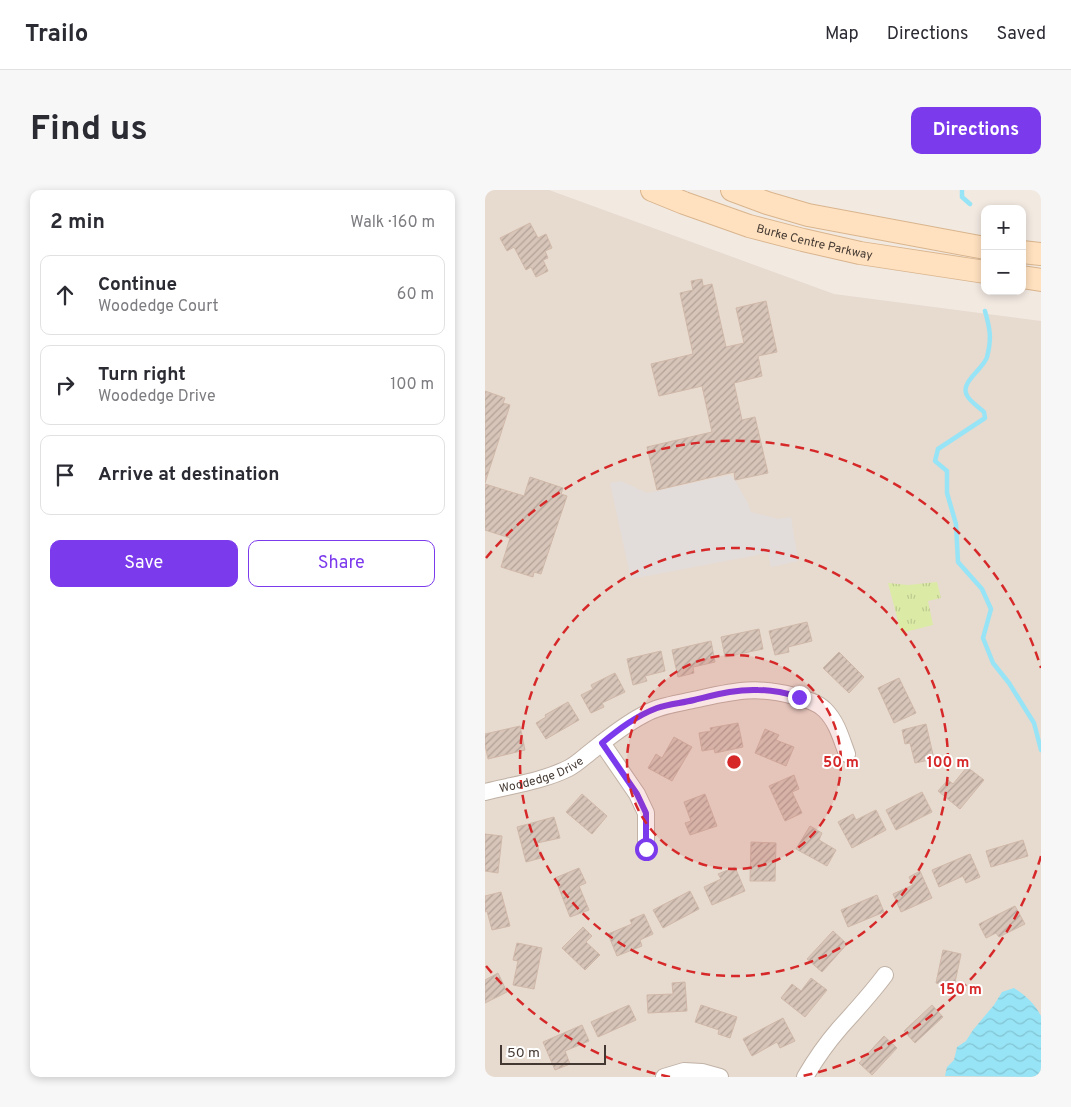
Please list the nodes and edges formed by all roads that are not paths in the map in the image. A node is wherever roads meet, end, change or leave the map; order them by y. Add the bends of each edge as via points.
1 (651, 190) edge
2 (732, 190) edge
3 (981, 247) edge
4 (1026, 252) edge
5 (1041, 254) edge
6 (981, 271) edge
7 (1026, 278) edge
8 (1041, 280) edge
9 (602, 743) junction
10 (847, 754) dead end
11 (485, 792) edge
12 (646, 849) dead end
13 (885, 975) dead end
14 (664, 1077) edge
15 (720, 1077) edge
16 (805, 1077) edge

1 - 6 main road, Burke Centre Parkway via 749,226 803,240 859,253
2 - 3 main road, Burke Centre Parkway via 808,215
4 - 5 main road
7 - 8 main road
9 - 10 street, Woodedge Drive via 620,728 659,708 759,690 799,697 825,710 836,725
9 - 11 street, Woodedge Drive via 571,767 546,778
9 - 12 street via 646,813
13 - 16 street via 838,1030
14 - 15 street via 684,1071

